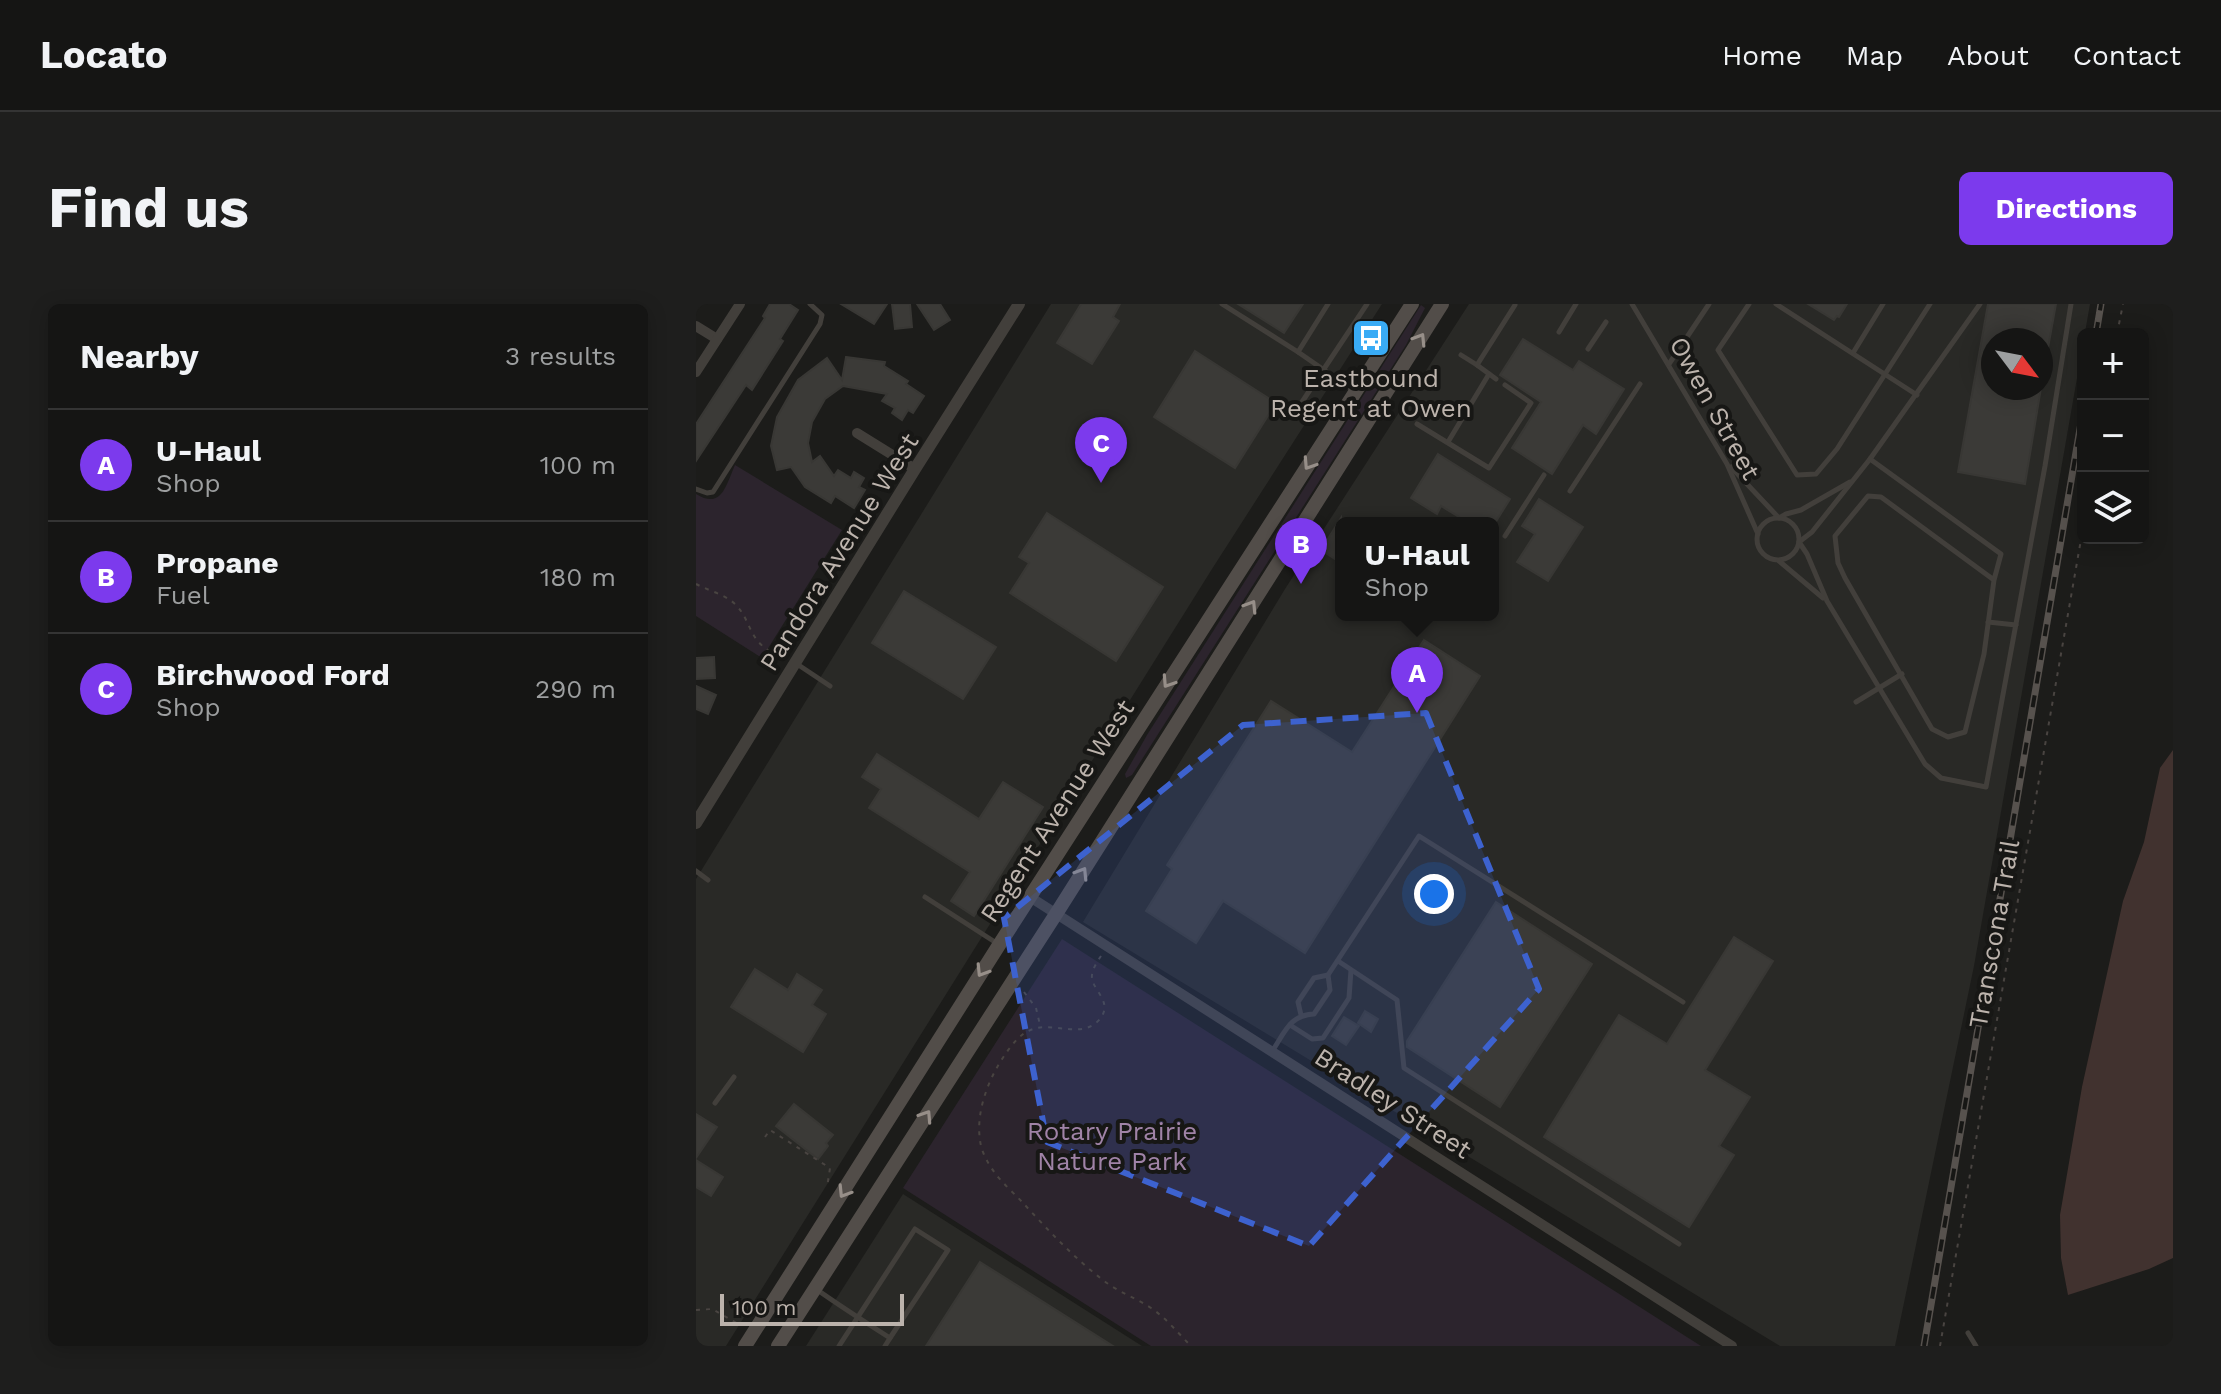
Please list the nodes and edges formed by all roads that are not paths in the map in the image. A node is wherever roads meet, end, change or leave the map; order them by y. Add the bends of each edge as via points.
1 (740, 304) edge
2 (810, 304) edge
3 (1019, 304) edge
4 (1222, 304) edge
5 (1328, 304) edge
6 (1367, 304) edge
7 (1442, 304) edge
8 (1576, 304) edge
9 (1632, 304) edge
10 (1709, 304) edge
11 (1749, 304) edge
12 (1776, 304) edge
13 (1883, 304) edge
14 (1930, 304) edge
15 (1980, 304) edge
16 (2071, 304) edge
17 (1409, 305) edge
18 (1515, 305) edge
19 (1606, 322) dead end
20 (696, 326) edge
21 (1559, 332) dead end
22 (717, 339) junction
23 (1588, 349) dead end
24 (1298, 352) junction
25 (1853, 353) junction
26 (1461, 355) dead end
27 (1669, 364) junction
28 (1477, 365) junction
29 (1323, 370) junction
30 (696, 372) edge
31 (1489, 374) junction
32 (1886, 374) junction
33 (1496, 379) dead end
34 (1640, 384) dead end
35 (1505, 385) dead end
36 (1356, 392) junction
37 (1917, 395) junction
38 (1302, 402) dead end
39 (1417, 424) dead end
40 (857, 433) dead end
41 (1448, 442) junction
42 (1870, 459) junction
43 (1727, 464) junction
44 (915, 469) junction
45 (1544, 475) dead end
46 (1854, 480) junction
47 (696, 489) edge
48 (1570, 491) dead end
49 (1779, 518) junction
50 (1758, 534) junction
51 (1505, 536) dead end
52 (1799, 542) junction
53 (1778, 560) junction
54 (1994, 580) junction
55 (1827, 601) junction
56 (1988, 622) junction
57 (2016, 625) junction
58 (796, 663) junction
59 (1902, 674) junction
60 (830, 686) dead end
61 (1878, 687) junction
62 (1856, 702) dead end
63 (696, 823) edge
64 (696, 871) edge
65 (708, 880) dead end
66 (925, 897) dead end
67 (1030, 897) junction
68 (1056, 914) junction
69 (999, 945) junction
70 (1338, 961) junction
71 (1351, 970) junction
72 (1328, 975) junction
73 (1683, 1002) dead end
74 (1301, 1015) junction
75 (1290, 1025) junction
76 (1272, 1052) junction
77 (734, 1077) dead end
78 (715, 1103) dead end
79 (1679, 1244) dead end
80 (815, 1288) junction
81 (858, 1317) junction
82 (1968, 1333) dead end
83 (890, 1338) junction
84 (745, 1346) edge
85 (778, 1346) edge
86 (839, 1346) edge
87 (885, 1346) edge
88 (1732, 1346) edge
89 (1976, 1346) edge

1 - 22 street
2 - 47 lane via 822,315 820,324 713,492
3 - 44 street, Pandora Avenue West
4 - 24 lane
5 - 24 lane
6 - 29 lane
68 -> 7 main road, Regent Avenue West
8 - 21 lane
9 - 27 lane, Owen Street
10 - 27 lane
11 - 32 lane via 1718,350 1797,475 1816,474
12 - 25 lane
13 - 25 lane
14 - 32 lane
15 - 37 lane
16 - 57 lane
17 - 36 main road, Regent Avenue West
18 - 28 lane
19 - 23 lane
20 - 22 street
22 - 30 street
24 - 29 lane
25 - 32 lane
26 - 28 lane
27 - 43 lane, Owen Street
28 - 31 lane
29 - 36 lane
29 - 38 lane
31 - 33 lane
31 - 41 lane
32 - 37 lane
34 - 48 lane
35 - 41 lane via 1531,403 1489,468
36 -> 67 main road, Regent Avenue West
37 - 42 lane
39 - 41 lane
40 - 44 street
42 - 46 lane
42 - 54 lane via 2001,554
43 - 49 lane
43 - 50 lane, Owen Street
44 - 58 street, Pandora Avenue West
45 - 51 lane
46 - 49 lane
46 - 52 lane
49 - 50 lane via 1766,522
49 - 52 lane via 1796,528
50 - 53 lane, Owen Street via 1762,552
52 - 53 lane via 1794,553
52 - 55 lane
53 - 55 lane
54 - 56 lane
54 - 59 lane via 1881,497 1868,496 1835,536 1835,549 1845,578
55 - 61 lane
56 - 57 lane
56 - 59 lane via 1965,732 1948,737 1932,729
57 - 61 lane via 1986,787 1941,778 1925,764
58 - 60 lane
58 - 63 street, Pandora Avenue West
59 - 61 lane
61 - 62 lane
64 - 65 lane
66 - 69 lane
67 - 68 street, Bradley Street
67 - 69 main road, Regent Avenue West
68 - 76 street, Bradley Street
80 -> 68 main road, Regent Avenue West
69 -> 84 main road, Regent Avenue West
70 - 71 lane
70 - 72 lane
70 - 73 lane via 1419,836
71 - 75 lane via 1349,998 1323,1038 1312,1039
71 - 79 lane via 1397,1000 1404,1068
72 - 74 lane via 1314,978 1298,1002
72 - 74 lane via 1330,990 1314,1014
74 - 75 lane
75 - 76 lane
76 - 88 street, Bradley Street
77 - 78 lane
80 - 81 lane
80 - 85 main road, Regent Avenue West
81 - 83 lane
81 - 83 lane via 915,1229 948,1250
81 - 86 lane
82 - 89 lane
83 - 87 lane

